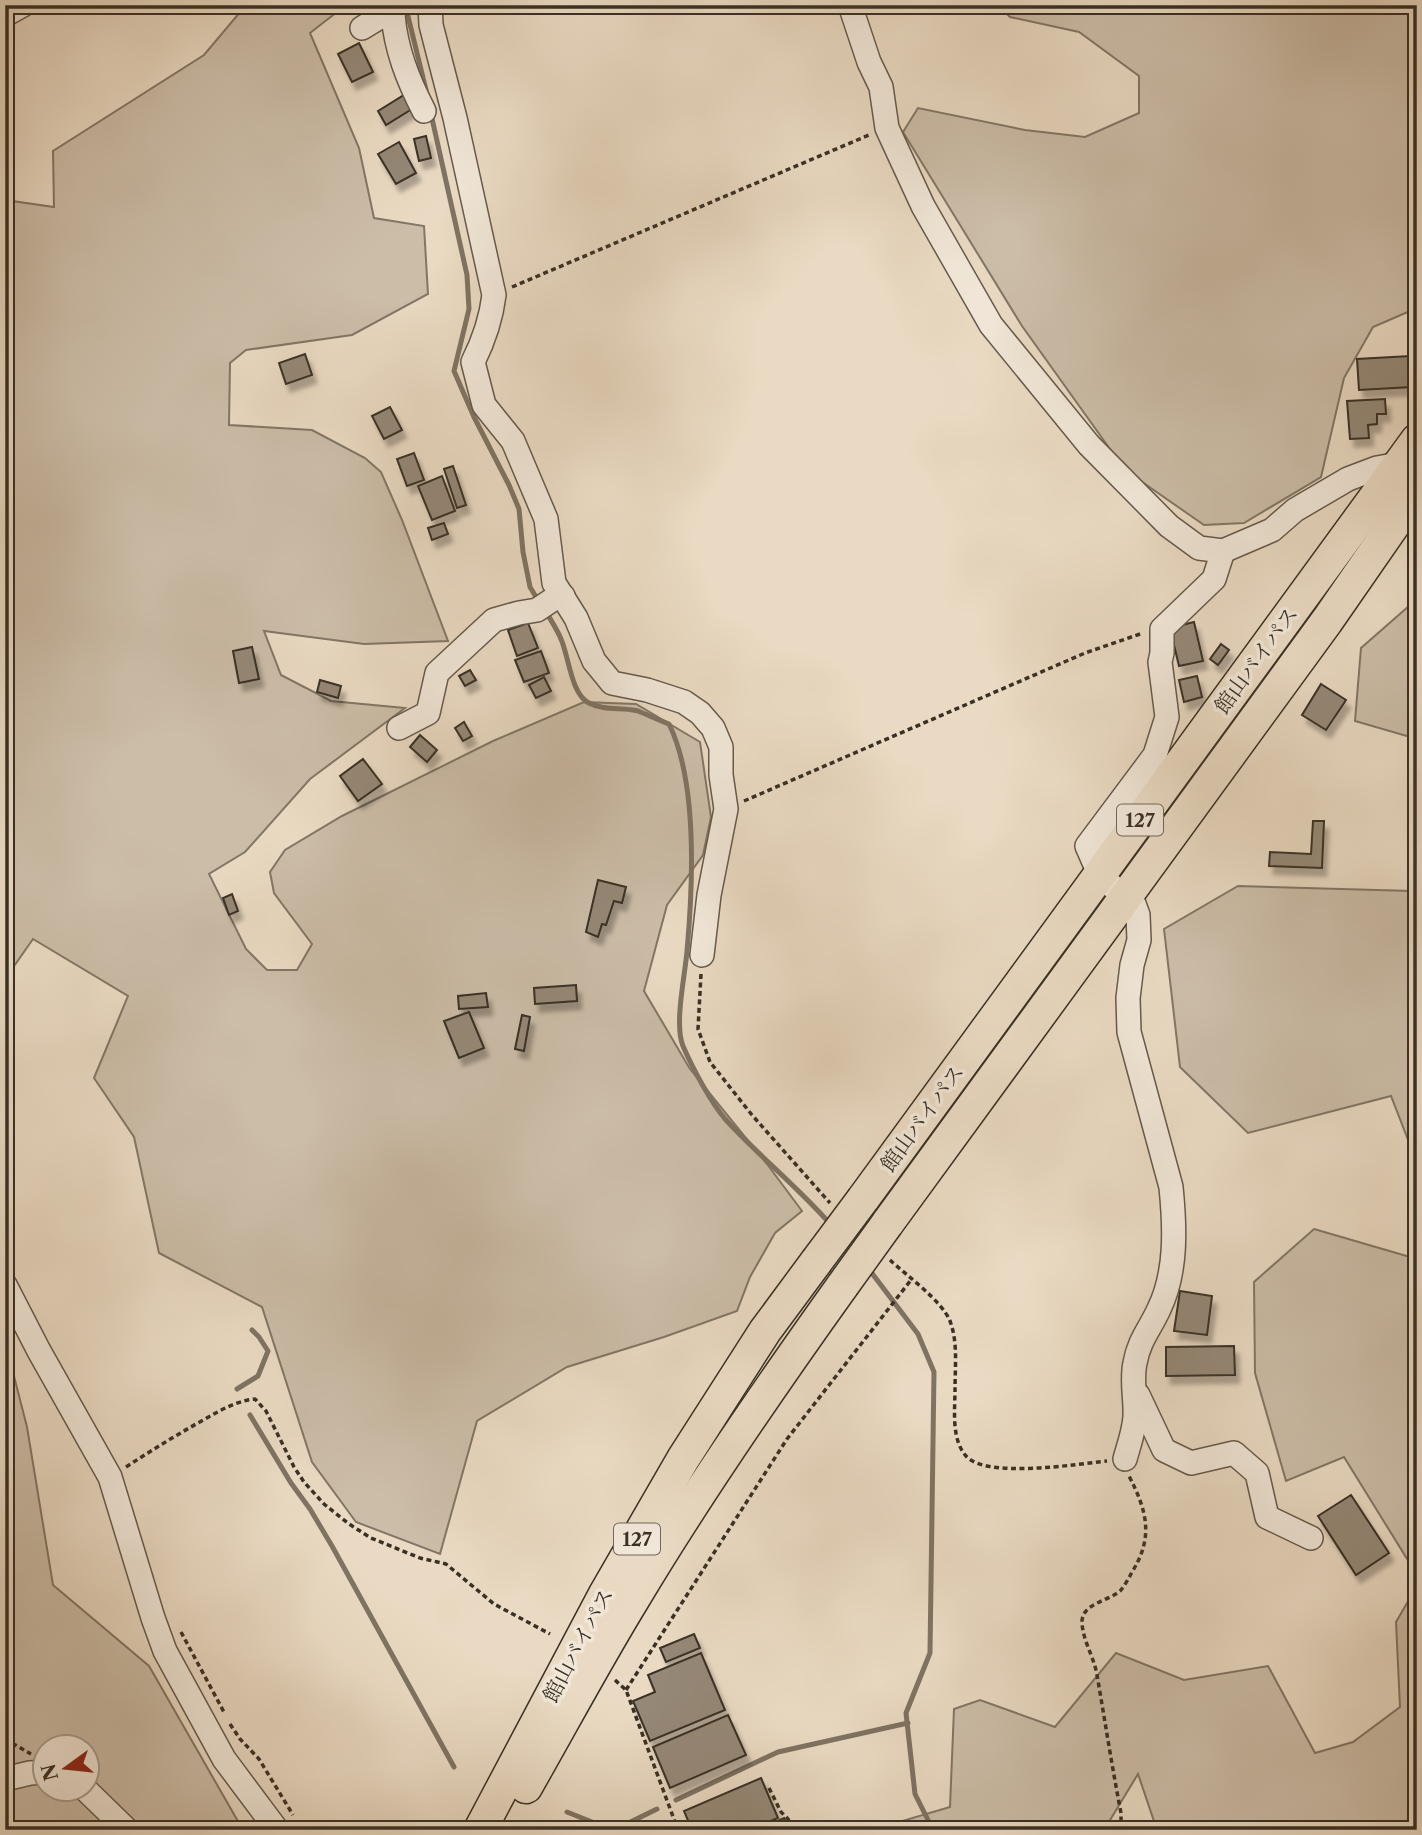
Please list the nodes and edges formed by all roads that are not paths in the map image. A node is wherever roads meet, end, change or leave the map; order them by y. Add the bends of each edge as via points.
1 (23, 5) edge
2 (430, 5) edge
3 (850, 5) edge
4 (397, 7) edge
5 (5, 15) edge
6 (362, 28) dead end
7 (424, 111) dead end
8 (1411, 457) edge
9 (1417, 491) edge
10 (1223, 551) junction
11 (551, 602) junction
12 (399, 728) dead end
13 (1100, 876) junction
14 (1126, 897) junction
15 (702, 955) road end
16 (5, 1284) edge
17 (1133, 1385) junction
18 (1125, 1459) road end
19 (1311, 1538) dead end
20 (32, 1773) edge
21 (5, 1779) edge
22 (100, 1804) edge
23 (127, 1830) edge
24 (276, 1830) edge
25 (480, 1830) edge
26 (503, 1830) edge

1 - 5 street
2 - 11 street via 494,295 473,362 484,405 513,441 546,519 554,583
3 - 10 street via 881,87 887,128 923,206 991,325 1088,445 1169,526 1199,548
4 - 6 street
4 - 7 street via 394,27 399,51
8 - 10 street via 1348,479 1295,510 1272,530
8 - 13 highway, 館山バイパス / 127
9 - 14 highway, 館山バイパス / 127
10 - 13 street via 1214,579 1162,629 1160,662 1167,717 1155,755 1087,846
11 - 12 street via 494,620 437,673 428,713
11 - 15 street via 576,618 594,661 612,683 684,702 713,728 721,747 726,808
13 - 14 street
13 - 25 highway, 館山バイパス / 127, bridge via 765,1331 683,1459 605,1594
14 - 17 street via 1138,915 1139,940 1128,998 1129,1032 1171,1187 1173,1212 1170,1276 1159,1309 1143,1336
14 - 26 highway, 館山バイパス / 127, bridge via 799,1346 706,1483 634,1597
16 - 24 street via 110,1477 165,1651 224,1759
17 - 18 street via 1135,1415
17 - 19 street via 1164,1450 1191,1463 1234,1453 1257,1473 1267,1517
20 - 21 street
22 - 23 street

